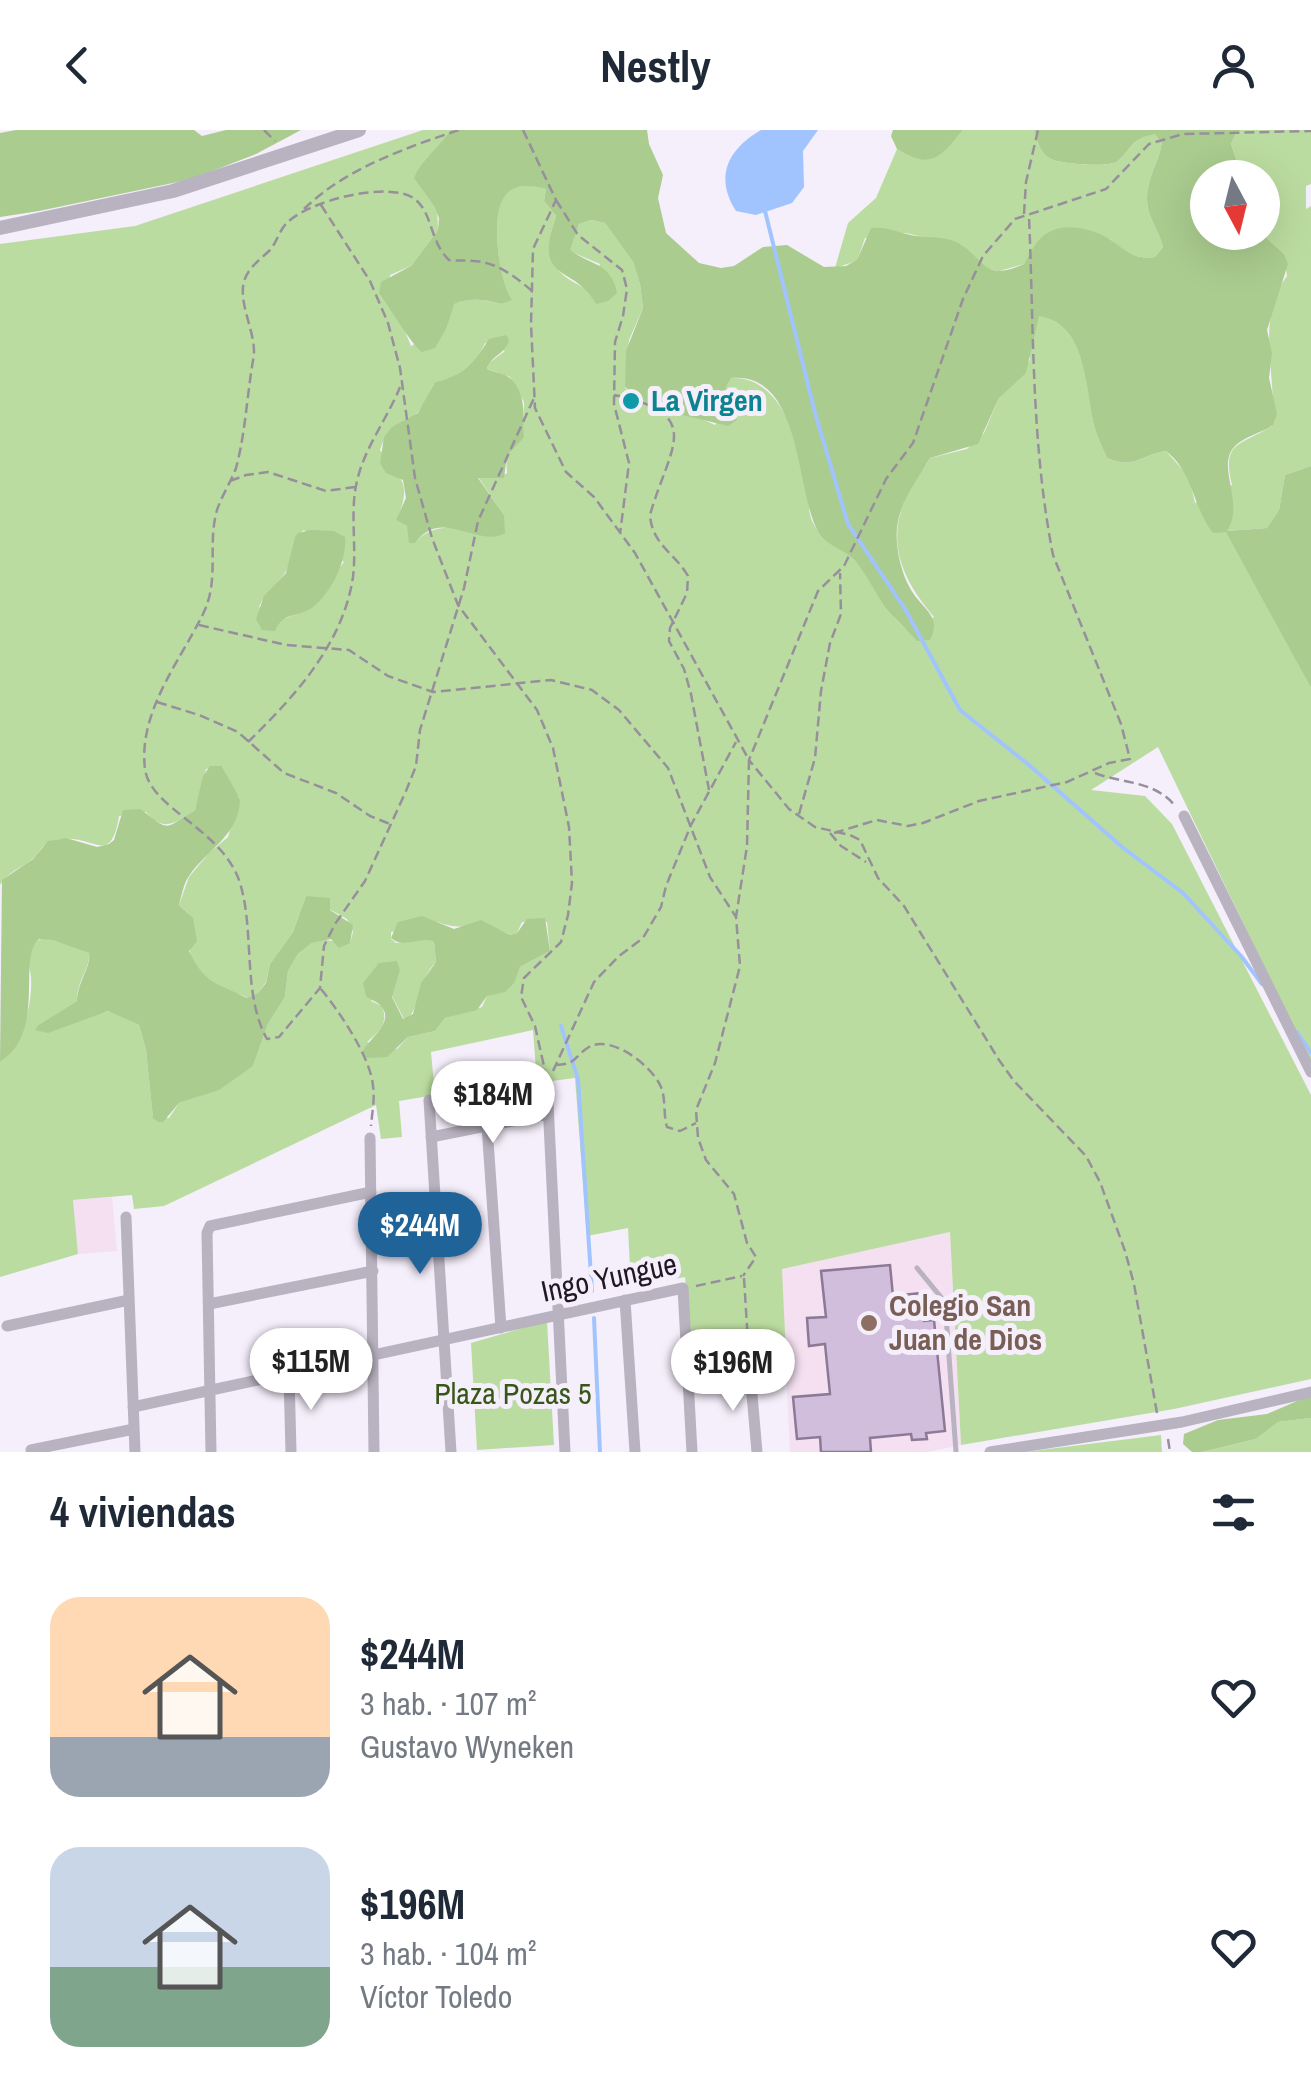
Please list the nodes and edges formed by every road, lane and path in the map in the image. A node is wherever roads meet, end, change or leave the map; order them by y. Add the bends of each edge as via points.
1 (264, 130) edge
2 (359, 130) edge
3 (459, 130) edge
4 (524, 130) edge
5 (1038, 130) edge
6 (1311, 131) edge
7 (283, 156) junction
8 (556, 200) junction
9 (320, 204) junction
10 (303, 210) junction
11 (1027, 215) junction
12 (0, 228) edge
13 (532, 291) junction
14 (402, 383) junction
15 (614, 395) junction
16 (534, 398) junction
17 (230, 481) junction
18 (357, 487) junction
19 (620, 536) junction
20 (841, 570) junction
21 (458, 605) junction
22 (673, 623) junction
23 (197, 625) junction
24 (327, 648) junction
25 (514, 681) junction
26 (433, 692) junction
27 (157, 702) junction
28 (737, 741) junction
29 (248, 742) junction
30 (749, 760) junction
31 (1093, 772) junction
32 (709, 790) junction
33 (798, 816) junction
34 (1184, 816) joint
35 (392, 824) junction
36 (692, 825) junction
37 (831, 833) junction
38 (870, 864) junction
39 (736, 917) junction
40 (320, 988) junction
41 (556, 1066) junction
42 (1311, 1072) edge
43 (547, 1082) junction
44 (429, 1100) dead end
45 (548, 1114) junction
46 (697, 1122) junction
47 (488, 1126) junction
48 (432, 1136) junction
49 (370, 1138) joint
50 (371, 1192) junction
51 (126, 1217) dead end
52 (918, 1268) dead end
53 (372, 1272) junction
54 (744, 1276) junction
55 (683, 1288) junction
56 (129, 1300) junction
57 (625, 1300) junction
58 (208, 1304) junction
59 (556, 1314) junction
60 (7, 1326) dead end
61 (500, 1328) junction
62 (445, 1342) junction
63 (374, 1356) junction
64 (750, 1372) joint
65 (289, 1375) junction
66 (1311, 1392) edge
67 (210, 1393) junction
68 (133, 1407) junction
69 (1163, 1425) junction
70 (134, 1429) junction
71 (31, 1450) edge
72 (1170, 1450) edge
73 (997, 1451) edge
74 (135, 1452) edge
75 (211, 1452) edge
76 (291, 1452) edge
77 (374, 1452) edge
78 (450, 1452) edge
79 (565, 1452) edge
80 (635, 1452) edge
81 (692, 1452) edge
82 (757, 1452) edge
83 (956, 1452) edge
84 (1178, 1452) edge

1 - 7 path
2 - 7 street
3 - 10 path via 323,190
4 - 8 path
5 - 11 path via 1026,182
6 - 11 path via 1183,134 1149,144 1106,189
7 - 12 street via 173,191
8 - 13 path via 533,249
8 - 15 path via 578,235 622,270 626,289 614,342
9 - 10 path
9 - 13 path via 372,192 414,197 436,248 449,260 478,260
9 - 14 path via 370,280
10 - 17 path via 256,262 244,287 254,355
11 - 20 path via 1015,218 984,256 949,332 913,443 886,478
11 - 31 path via 1035,432 1053,555 1130,759
13 - 16 path
14 - 18 path
14 - 21 path via 415,478
15 - 19 path via 630,464
15 - 22 path via 659,407 674,431 650,516 655,539 688,576
16 - 19 path via 566,472 594,497
16 - 21 path via 478,521
17 - 18 path via 268,472 326,490
17 - 23 path via 216,512 212,594
18 - 24 path via 352,576
19 - 22 path
20 - 30 path via 818,592
20 - 33 path via 842,614 830,643 815,758
21 - 25 path
21 - 26 path
22 - 28 path
22 - 32 path via 669,641 684,669
23 - 24 path
23 - 27 path
24 - 26 path via 349,650 388,676
24 - 29 path
25 - 26 path
25 - 36 path via 551,680 592,690 619,710 668,768
25 - 43 path via 537,710 553,748 569,827 572,883 561,942 524,978 521,997
26 - 35 path via 416,766
27 - 29 path via 212,720
27 - 40 path via 145,770 160,797 230,858 249,926 267,1040 279,1037
28 - 30 path
28 - 32 path
29 - 35 path via 284,773
30 - 33 path
30 - 39 path via 747,846
31 - 34 path via 1168,796
31 - 37 path via 979,800 908,826 877,820
32 - 36 path
33 - 37 path
34 - 42 street
35 - 40 path via 366,881 324,946
36 - 39 path via 710,877
36 - 41 path via 643,938 594,982
37 - 38 path
37 - 38 path via 860,840
38 - 69 path via 904,906 999,1060 1086,1156 1100,1182 1126,1251
39 - 46 path via 740,966
40 - 49 path via 346,1020 371,1074
41 - 43 path
41 - 46 path via 571,1064 591,1046 609,1045 640,1062 660,1084 667,1127 680,1131
43 - 45 street
44 - 48 street
45 - 47 street
45 - 59 street
46 - 54 path via 706,1160 734,1194 756,1257
47 - 48 street
47 - 61 street
48 - 62 street
49 - 50 street
50 - 53 street
50 - 58 street via 216,1222 207,1233
51 - 56 street
52 - 83 lane via 945,1302
53 - 58 street
53 - 63 street
54 - 55 path, Ingo Yungue
54 - 64 path
55 - 57 street, Ingo Yungue
55 - 81 street
56 - 60 street
56 - 68 street
57 - 59 street, Ingo Yungue
57 - 80 street
58 - 67 street
59 - 61 street, Ingo Yungue
59 - 79 street
61 - 62 street, Ingo Yungue
62 - 63 street, Ingo Yungue
62 - 78 street
63 - 65 street, Ingo Yungue
63 - 77 street
64 - 82 street
65 - 67 street, Ingo Yungue
65 - 76 street
66 - 69 street
67 - 68 street, Ingo Yungue
67 - 75 street
68 - 70 street
69 - 72 path
69 - 73 street
70 - 71 street
70 - 74 street
72 - 84 path

